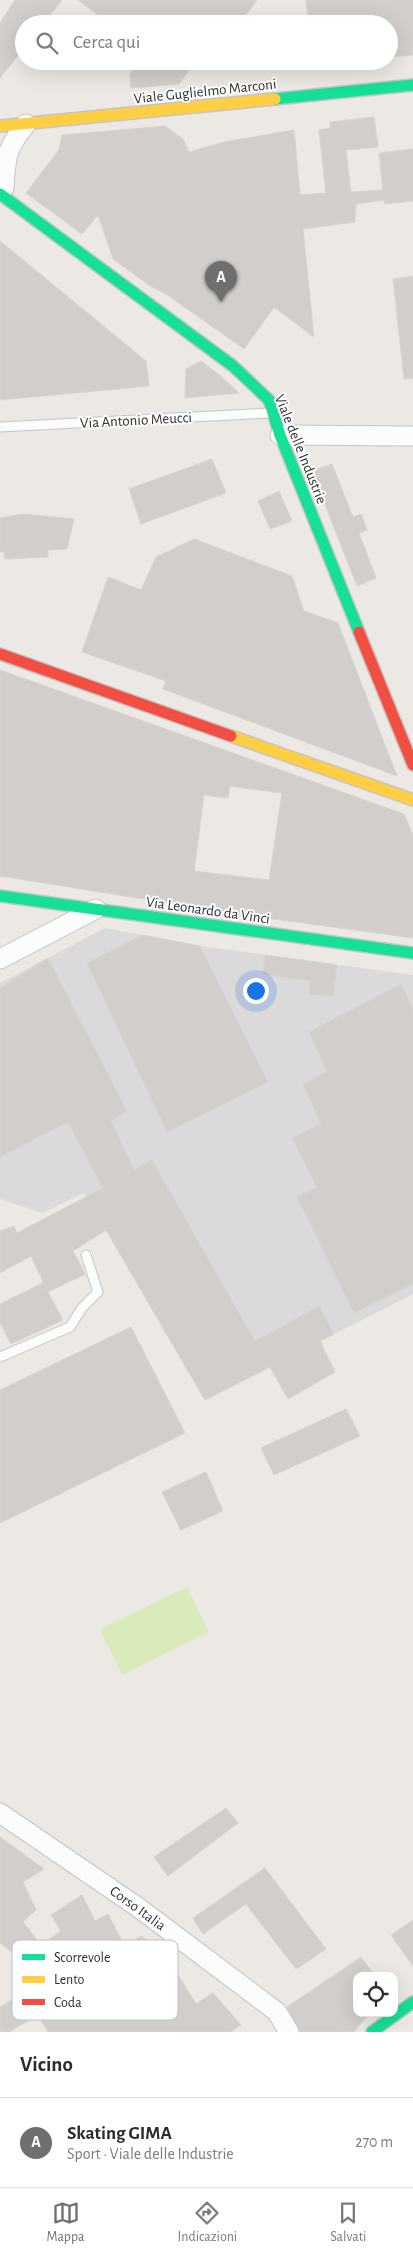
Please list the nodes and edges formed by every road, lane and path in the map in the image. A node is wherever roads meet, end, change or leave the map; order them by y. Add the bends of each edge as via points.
1 (413, 85) edge
2 (26, 124) junction
3 (0, 126) edge
4 (4, 192) edge
5 (272, 413) junction
6 (0, 427) edge
7 (280, 435) junction
8 (413, 436) edge
9 (0, 654) edge
10 (413, 765) edge
11 (413, 800) edge
12 (0, 896) edge
13 (96, 909) junction
14 (413, 953) edge
15 (0, 959) edge
16 (86, 1255) dead end
17 (0, 1357) edge
18 (1, 1815) edge
19 (413, 2002) edge
20 (289, 2032) edge
21 (372, 2032) edge

1 - 2 street, Viale Guglielmo Marconi
2 - 3 street, Viale Guglielmo Marconi
2 - 4 street via 11,143 5,161
4 - 5 street, Viale delle Industrie via 233,366 269,400
5 - 6 lane, Via Antonio Meucci
5 - 7 street, Viale delle Industrie
7 - 8 street
7 - 10 street, Viale delle Industrie
9 - 11 street
12 - 13 street, Via Leonardo da Vinci
13 - 14 street, Via Leonardo da Vinci
13 - 15 street
16 - 17 lane via 98,1292 70,1327
18 - 20 street, Corso Italia via 139,1908 277,2012
19 - 21 street

